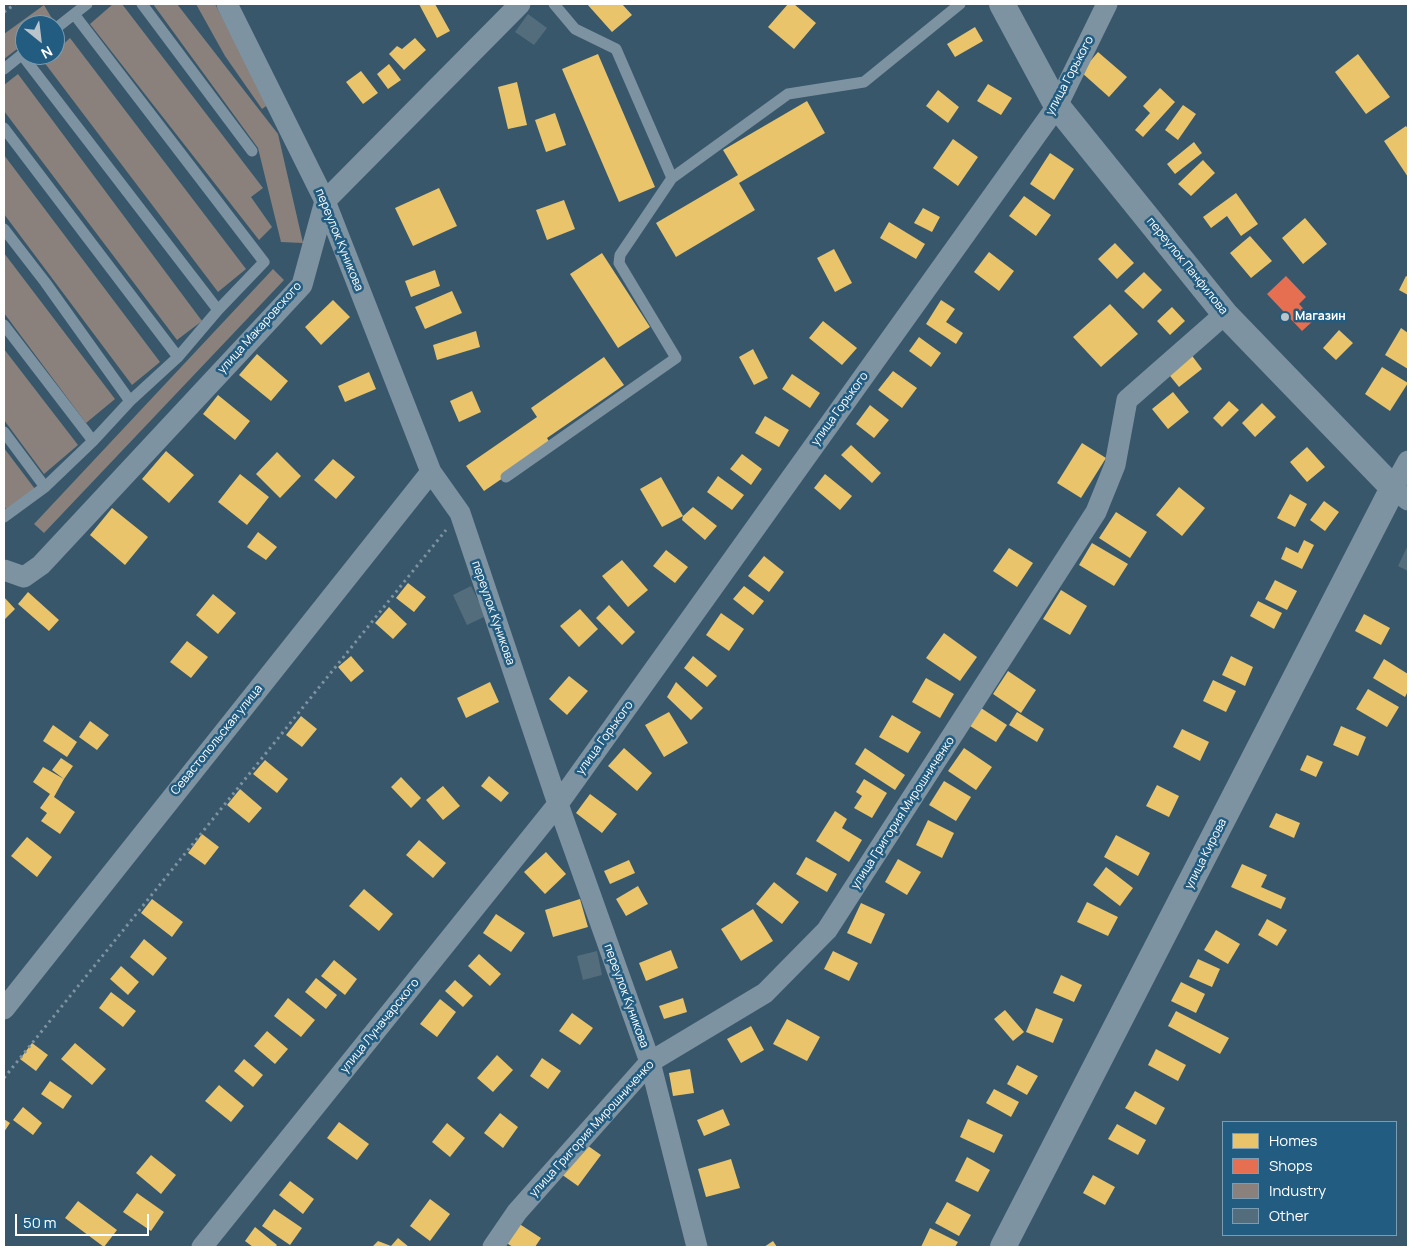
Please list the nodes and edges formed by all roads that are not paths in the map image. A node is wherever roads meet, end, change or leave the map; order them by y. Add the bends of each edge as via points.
1 (87, 4) edge
2 (142, 4) edge
3 (228, 4) edge
4 (520, 4) edge
5 (554, 4) edge
6 (960, 4) edge
7 (1002, 4) edge
8 (1107, 4) edge
9 (74, 14) junction
10 (65, 21) edge
11 (15, 61) edge
12 (32, 65) edge
13 (4, 69) edge
14 (1057, 106) junction
15 (4, 128) edge
16 (252, 151) dead end
17 (672, 178) junction
18 (325, 201) junction
19 (4, 229) edge
20 (218, 310) junction
21 (1225, 314) junction
22 (4, 325) edge
23 (178, 357) junction
24 (130, 401) junction
25 (4, 432) edge
26 (93, 441) junction
27 (1408, 461) edge
28 (431, 472) junction
29 (506, 477) dead end
30 (45, 487) junction
31 (1401, 494) edge
32 (4, 517) edge
33 (4, 570) edge
34 (558, 804) junction
35 (4, 1008) edge
36 (650, 1062) junction
37 (202, 1247) edge
38 (493, 1247) edge
39 (697, 1247) edge
40 (1002, 1247) edge

1 - 9 lane
2 - 16 lane
3 - 18 street, переулок Куникова
4 - 18 street, улица Макаровского
5 - 17 lane via 575,29 616,49
6 - 17 lane via 864,82 788,94
7 - 14 street, переулок Панфилова
8 - 14 street, улица Горького
9 - 10 lane
9 - 20 lane via 264,262
11 - 13 lane
12 - 20 lane
14 - 21 street, переулок Панфилова
14 - 34 street, улица Горького
15 - 23 lane
17 - 29 lane via 620,254 619,263 676,358
18 - 28 street, переулок Куникова
18 - 33 street, улица Макаровского via 302,285 41,565 24,578
19 - 24 lane
20 - 23 lane
21 - 31 street, переулок Панфилова
21 - 36 street, улица Григория Мирошниченко via 1127,400 1115,465 1096,512 827,930 765,993
22 - 26 lane
23 - 24 lane
24 - 26 lane
25 - 30 lane
26 - 30 lane
27 - 31 street, улица Кирова
28 - 34 street, переулок Куникова via 460,513
28 - 35 street, Севастопольская улица
30 - 32 lane
31 - 40 street, улица Кирова
34 - 36 street, переулок Куникова
34 - 37 street, улица Луначарского
36 - 38 street, улица Григория Мирошниченко via 518,1212
36 - 39 street, переулок Куникова

